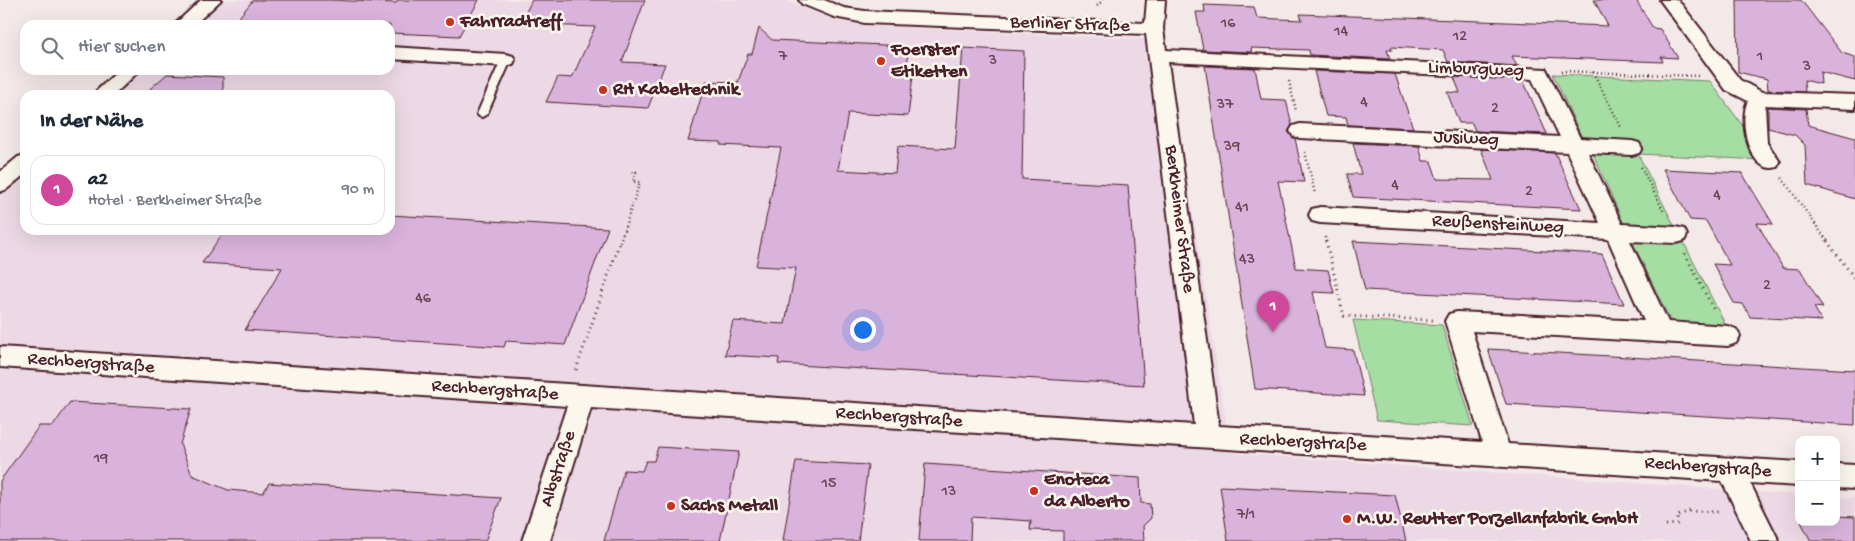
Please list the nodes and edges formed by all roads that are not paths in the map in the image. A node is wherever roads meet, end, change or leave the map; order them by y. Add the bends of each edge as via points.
1 (212, 0) edge
2 (808, 0) edge
3 (1156, 0) edge
4 (1668, 0) edge
5 (189, 20) edge
6 (1154, 29) junction
7 (395, 54) edge
8 (1158, 56) junction
9 (506, 60) joint
10 (125, 75) edge
11 (108, 90) edge
12 (1759, 98) junction
13 (1855, 102) edge
14 (482, 114) dead end
15 (1300, 132) dead end
16 (1574, 144) junction
17 (1626, 148) road end
18 (1770, 162) road end
19 (20, 166) edge
20 (0, 184) edge
21 (1320, 215) dead end
22 (1615, 231) junction
23 (1676, 235) dead end
24 (1660, 332) junction
25 (1728, 336) dead end
26 (0, 357) edge
27 (575, 397) junction
28 (1208, 438) junction
29 (1498, 454) junction
30 (1730, 470) junction
31 (1795, 474) edge
32 (1840, 476) edge
33 (1855, 477) edge
34 (536, 541) edge
35 (1765, 541) edge

1 - 5 street
2 - 6 street, Berliner Straße via 840,13 865,17
3 - 6 street, Berkheimer Straße
4 - 12 street via 1734,85
6 - 8 street, Berkheimer Straße
7 - 9 street
8 - 16 street, Limburgweg via 1539,72
8 - 28 street, Berkheimer Straße
9 - 14 lane
10 - 11 street
12 - 13 street
12 - 18 street via 1754,108 1757,144
15 - 16 street, Jusiweg
16 - 17 street, Jusiweg
16 - 22 street, Limburgweg
19 - 20 street
21 - 22 street, Reußensteinweg
22 - 23 street, Reußensteinweg
22 - 24 street, Limburgweg
24 - 25 street
24 - 29 street via 1457,321
26 - 27 street, Rechbergstraße
27 - 28 street, Rechbergstraße
27 - 34 street, Albstraße
28 - 29 street, Rechbergstraße
29 - 30 street, Rechbergstraße
30 - 31 street, Rechbergstraße
30 - 35 street
32 - 33 street

